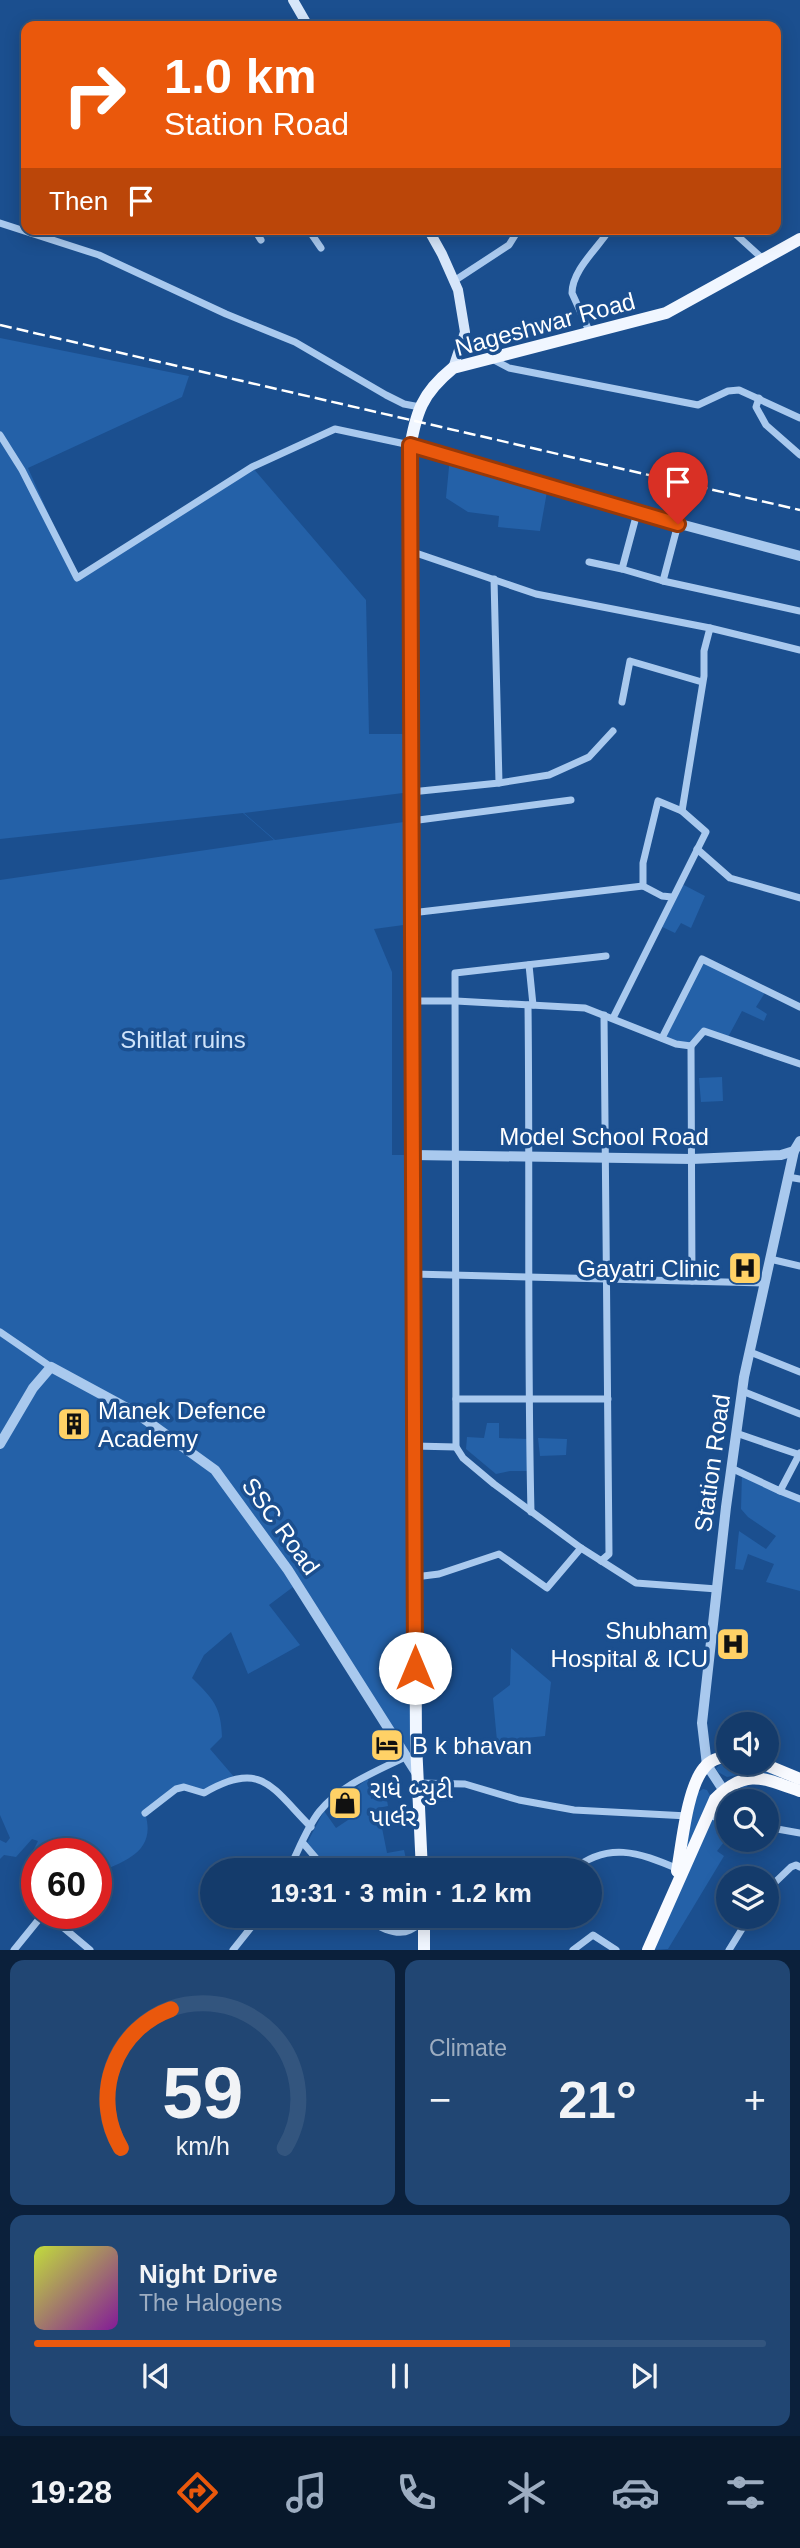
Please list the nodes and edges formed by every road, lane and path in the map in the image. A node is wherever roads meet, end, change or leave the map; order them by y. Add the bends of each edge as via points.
1 (293, 0) edge
2 (305, 21) edge
3 (0, 223) edge
4 (21, 230) edge
5 (37, 235) edge
6 (258, 235) edge
7 (312, 235) edge
8 (431, 235) edge
9 (515, 235) edge
10 (606, 235) edge
11 (737, 235) edge
12 (800, 239) edge
13 (261, 240) dead end
14 (321, 248) dead end
15 (763, 259) junction
16 (454, 281) junction
17 (590, 333) junction
18 (491, 359) junction
19 (453, 368) junction
20 (758, 398) junction
21 (420, 407) junction
22 (800, 418) edge
23 (0, 435) edge
24 (410, 445) junction
25 (800, 455) edge
26 (637, 513) junction
27 (678, 524) junction
28 (409, 550) junction
29 (800, 556) edge
30 (589, 562) dead end
31 (622, 569) junction
32 (494, 579) junction
33 (663, 581) junction
34 (800, 611) edge
35 (710, 628) junction
36 (800, 650) edge
37 (702, 682) junction
38 (622, 702) dead end
39 (613, 731) dead end
40 (499, 783) junction
41 (411, 792) junction
42 (571, 800) dead end
43 (682, 811) junction
44 (411, 821) junction
45 (697, 849) junction
46 (642, 886) junction
47 (672, 897) junction
48 (800, 898) edge
49 (411, 913) junction
50 (606, 956) dead end
51 (529, 965) junction
52 (412, 1001) junction
53 (456, 1001) junction
54 (530, 1005) junction
55 (800, 1007) edge
56 (604, 1015) junction
57 (613, 1018) junction
58 (662, 1038) junction
59 (691, 1046) junction
60 (800, 1064) edge
61 (800, 1141) edge
62 (794, 1151) junction
63 (413, 1155) junction
64 (457, 1157) junction
65 (530, 1157) junction
66 (605, 1158) junction
67 (692, 1159) junction
68 (788, 1177) junction
69 (800, 1179) edge
70 (770, 1259) junction
71 (800, 1266) edge
72 (413, 1274) junction
73 (457, 1275) junction
74 (527, 1277) junction
75 (606, 1279) junction
76 (692, 1282) junction
77 (765, 1283) junction
78 (0, 1332) edge
79 (750, 1352) junction
80 (51, 1367) junction
81 (800, 1372) edge
82 (742, 1391) junction
83 (456, 1399) junction
84 (529, 1399) junction
85 (608, 1399) junction
86 (800, 1414) edge
87 (736, 1433) junction
88 (0, 1444) edge
89 (414, 1446) junction
90 (456, 1447) junction
91 (800, 1455) edge
92 (732, 1468) junction
93 (780, 1491) junction
94 (800, 1499) edge
95 (531, 1511) junction
96 (581, 1548) junction
97 (601, 1561) junction
98 (415, 1577) junction
99 (717, 1589) junction
100 (407, 1756) junction
101 (716, 1759) edge
102 (707, 1765) junction
103 (779, 1770) edge
104 (416, 1777) junction
105 (800, 1779) edge
106 (723, 1789) edge
107 (727, 1789) edge
108 (800, 1791) edge
109 (716, 1798) edge
110 (145, 1813) dead end
111 (707, 1815) junction
112 (688, 1816) junction
113 (716, 1817) edge
114 (311, 1828) junction
115 (779, 1829) edge
116 (800, 1833) edge
117 (303, 1843) junction
118 (295, 1858) edge
119 (316, 1858) edge
120 (421, 1858) edge
121 (592, 1858) edge
122 (800, 1867) edge
123 (678, 1869) junction
124 (779, 1879) edge
125 (674, 1892) junction
126 (250, 1928) edge
127 (382, 1928) edge
128 (413, 1928) edge
129 (427, 1928) edge
130 (32, 1929) edge
131 (64, 1929) edge
132 (742, 1929) edge
133 (14, 1950) edge
134 (90, 1950) edge
135 (233, 1950) edge
136 (424, 1950) edge
137 (573, 1950) edge
138 (616, 1950) edge
139 (648, 1950) edge
140 (730, 1950) edge

1 - 2 main road
3 - 4 street
5 - 21 street via 99,255 295,342 386,396
6 - 13 street
7 - 14 street
8 - 16 main road
9 - 16 street via 509,245
10 - 17 street via 572,286
11 - 15 street
12 - 15 main road, Nageshwar Road
15 - 17 main road, Nageshwar Road via 666,313
16 - 19 main road via 465,332
17 - 18 main road, Nageshwar Road
18 - 19 main road, Nageshwar Road
18 - 20 street via 509,368 698,405 728,391
19 - 21 main road, Nageshwar Road via 435,382
20 - 22 street
20 - 25 street via 756,407 766,425
21 - 24 main road, Nageshwar Road
23 - 24 street via 77,578 252,467 335,429
24 - 26 street
24 - 28 main road, Nageshwar Road
26 - 27 street
26 - 31 street
27 - 29 street
27 - 33 street
28 - 32 street
28 - 41 main road, Nageshwar Road
30 - 31 street
31 - 33 street
32 - 35 street via 536,594
32 - 40 street
33 - 34 street
35 - 36 street
35 - 37 street
37 - 38 street via 629,661
37 - 43 street
39 - 40 street via 589,757 549,775
40 - 41 street
41 - 44 main road, Nageshwar Road
42 - 44 street
43 - 45 street via 706,832
43 - 46 street via 659,802 643,863
44 - 49 main road, Nageshwar Road
45 - 47 street
45 - 48 street via 730,878
46 - 47 street
46 - 49 street
47 - 57 street
49 - 52 main road, Nageshwar Road
50 - 51 street
51 - 53 street via 455,973
51 - 54 street
52 - 53 street
52 - 63 main road, Nageshwar Road
53 - 54 street
53 - 64 street
54 - 56 street via 585,1008
54 - 65 street
55 - 58 street via 702,959
56 - 57 street
56 - 66 street
57 - 58 street
58 - 59 street
59 - 60 street via 704,1031
59 - 67 street
61 - 62 street, Station Road
62 - 67 street, Model School Road
62 - 68 street, Station Road
63 - 64 street, Model School Road
63 - 72 main road, Nageshwar Road
64 - 65 street, Model School Road
64 - 73 street
65 - 66 street, Model School Road
65 - 74 street
66 - 67 street, Model School Road
66 - 75 street
67 - 76 street
68 - 69 street
68 - 70 street, Station Road
70 - 71 street
70 - 77 street, Station Road
72 - 73 street
72 - 89 main road, Nageshwar Road
73 - 74 street
73 - 83 street
74 - 75 street
74 - 84 street
75 - 76 street
75 - 85 street
76 - 77 street
77 - 79 street, Station Road
78 - 80 street, SSC Road
79 - 81 street
79 - 82 street, Station Road
80 - 88 street
80 - 100 street, SSC Road via 136,1413 215,1470 288,1570
82 - 86 street
82 - 87 street, Station Road
83 - 84 street
83 - 90 street
84 - 85 street
84 - 95 street
85 - 97 street via 610,1554
87 - 91 street
87 - 92 street, Station Road
89 - 90 street
89 - 98 main road, Nageshwar Road
90 - 95 street via 463,1458
91 - 93 street
92 - 93 street
92 - 99 street, Station Road
93 - 94 street
95 - 96 street
96 - 97 street
96 - 98 street via 547,1588 499,1554
97 - 99 street via 636,1583
98 - 104 main road, Nageshwar Road
99 - 102 street, Station Road via 702,1723
100 - 104 street, SSC Road
100 - 114 street via 334,1797
101 - 102 highway
102 - 106 street, Station Road
102 - 112 highway via 693,1787
103 - 105 highway
104 - 112 street via 574,1810
104 - 120 main road, Nageshwar Road
107 - 108 highway via 742,1779 763,1778
109 - 111 highway
110 - 114 street via 176,1789 204,1793 226,1780 253,1779 282,1795
111 - 113 street
111 - 125 highway
112 - 123 highway
114 - 117 street
115 - 116 street
117 - 118 street
117 - 119 street
121 - 123 street via 615,1851 642,1853
122 - 124 street via 791,1867
123 - 125 highway
125 - 139 highway
126 - 135 street
127 - 128 street via 404,1932
129 - 136 main road
130 - 133 street
131 - 134 street
132 - 140 street
137 - 138 street via 593,1935

